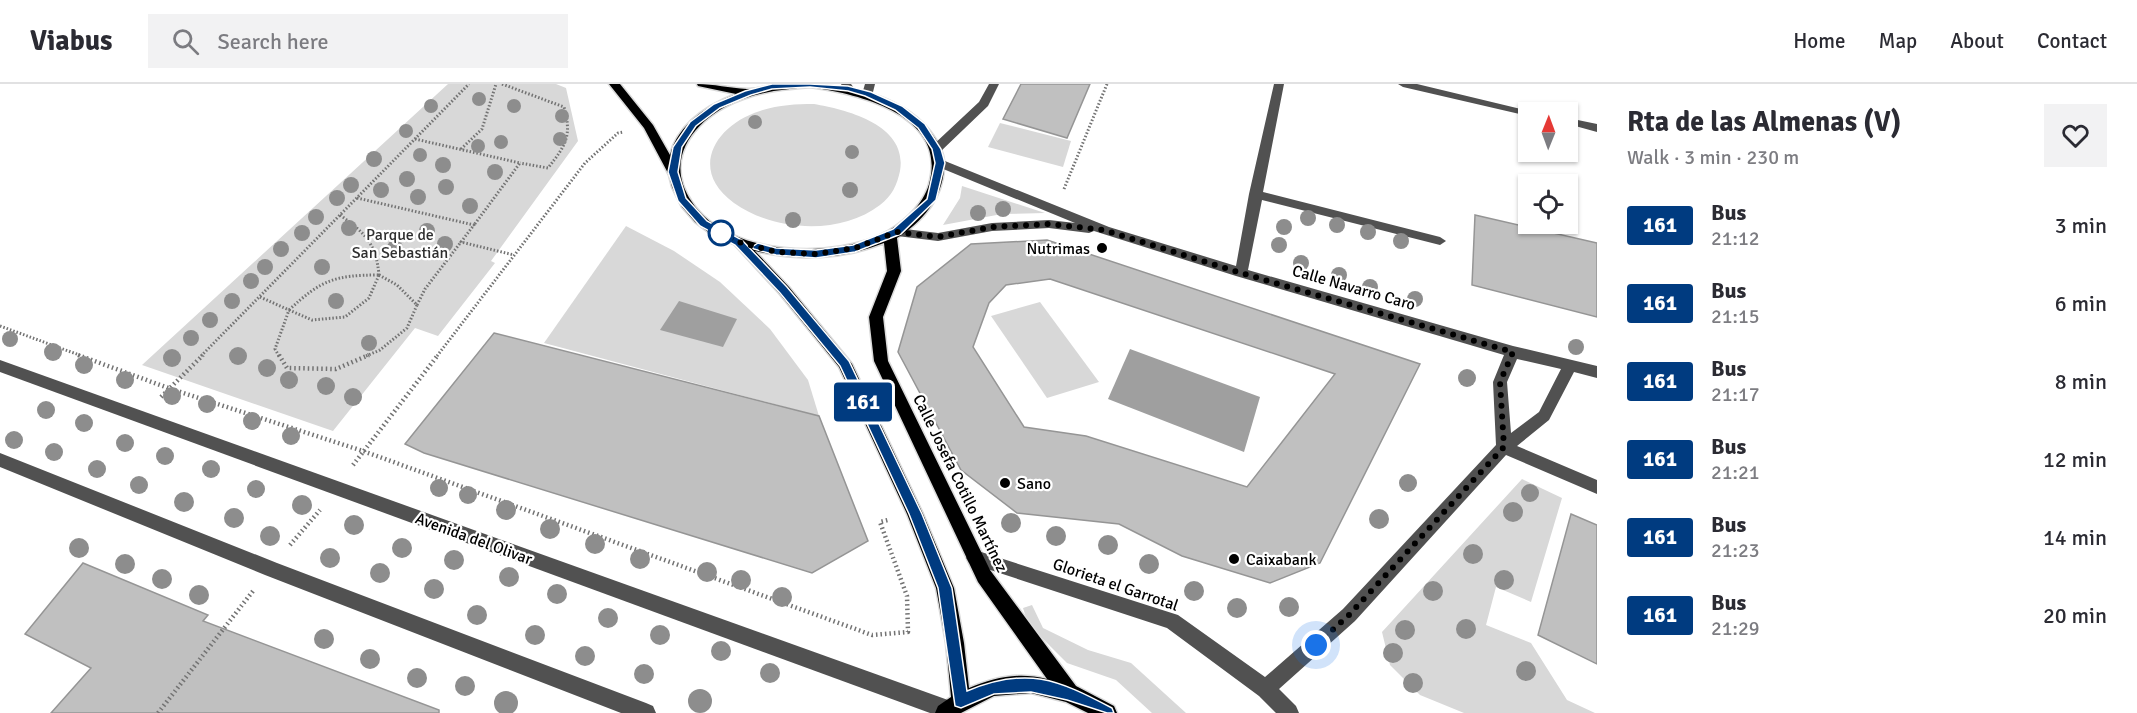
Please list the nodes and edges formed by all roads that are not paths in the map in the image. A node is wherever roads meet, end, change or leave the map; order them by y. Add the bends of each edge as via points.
1 (614, 84) edge
2 (702, 84) edge
3 (994, 84) edge
4 (1279, 84) edge
5 (1403, 84) edge
6 (773, 85) edge
7 (847, 86) edge
8 (869, 89) edge
9 (748, 93) junction
10 (1518, 110) edge
11 (1578, 123) edge
12 (1597, 128) edge
13 (936, 149) junction
14 (940, 163) junction
15 (673, 172) junction
16 (1255, 194) junction
17 (1104, 230) junction
18 (893, 234) junction
19 (1440, 241) dead end
20 (739, 242) junction
21 (1241, 273) junction
22 (1513, 352) junction
23 (0, 366) edge
24 (1570, 366) junction
25 (1597, 372) edge
26 (1504, 447) junction
27 (0, 460) edge
28 (1597, 487) edge
29 (975, 558) junction
30 (1266, 689) junction
31 (1069, 693) junction
32 (951, 708) edge
33 (646, 713) edge
34 (1107, 713) edge
35 (1288, 713) edge

1 - 15 main road via 649,127
2 - 9 main road
3 - 13 street via 984,104
4 - 16 street
5 - 10 street
6 - 7 main road
6 - 9 main road
7 - 8 main road
8 - 13 main road via 922,126
9 - 15 main road via 717,106 693,124 678,147
11 - 12 street
13 - 14 main road
14 - 17 street, Calle Navarro Caro
14 - 18 main road via 931,200
15 - 20 main road via 682,199 704,223
16 - 19 street
16 - 21 street
17 - 18 street, Calle Navarro Caro via 1049,224 992,227 938,237
17 - 21 street, Calle Navarro Caro
18 - 20 main road via 855,248 816,254 776,252
18 - 29 main road, Calle Josefa Cotillo Martínez via 894,271 876,317 881,361
20 - 32 main road via 845,364 915,514 945,588
21 - 22 street, Calle Navarro Caro
22 - 24 street, Calle Navarro Caro
22 - 26 street via 1500,382
23 - 32 street, Avenida del Olivar
24 - 25 street, Calle Navarro Caro
24 - 26 street via 1544,416
26 - 28 street
26 - 30 street via 1349,615
27 - 33 street
29 - 30 street, Glorieta el Garrotal via 1172,621
29 - 31 main road, Calle Josefa Cotillo Martínez
30 - 35 street, Glorieta el Garrotal
31 - 32 main road via 1031,684 994,687
31 - 34 main road

